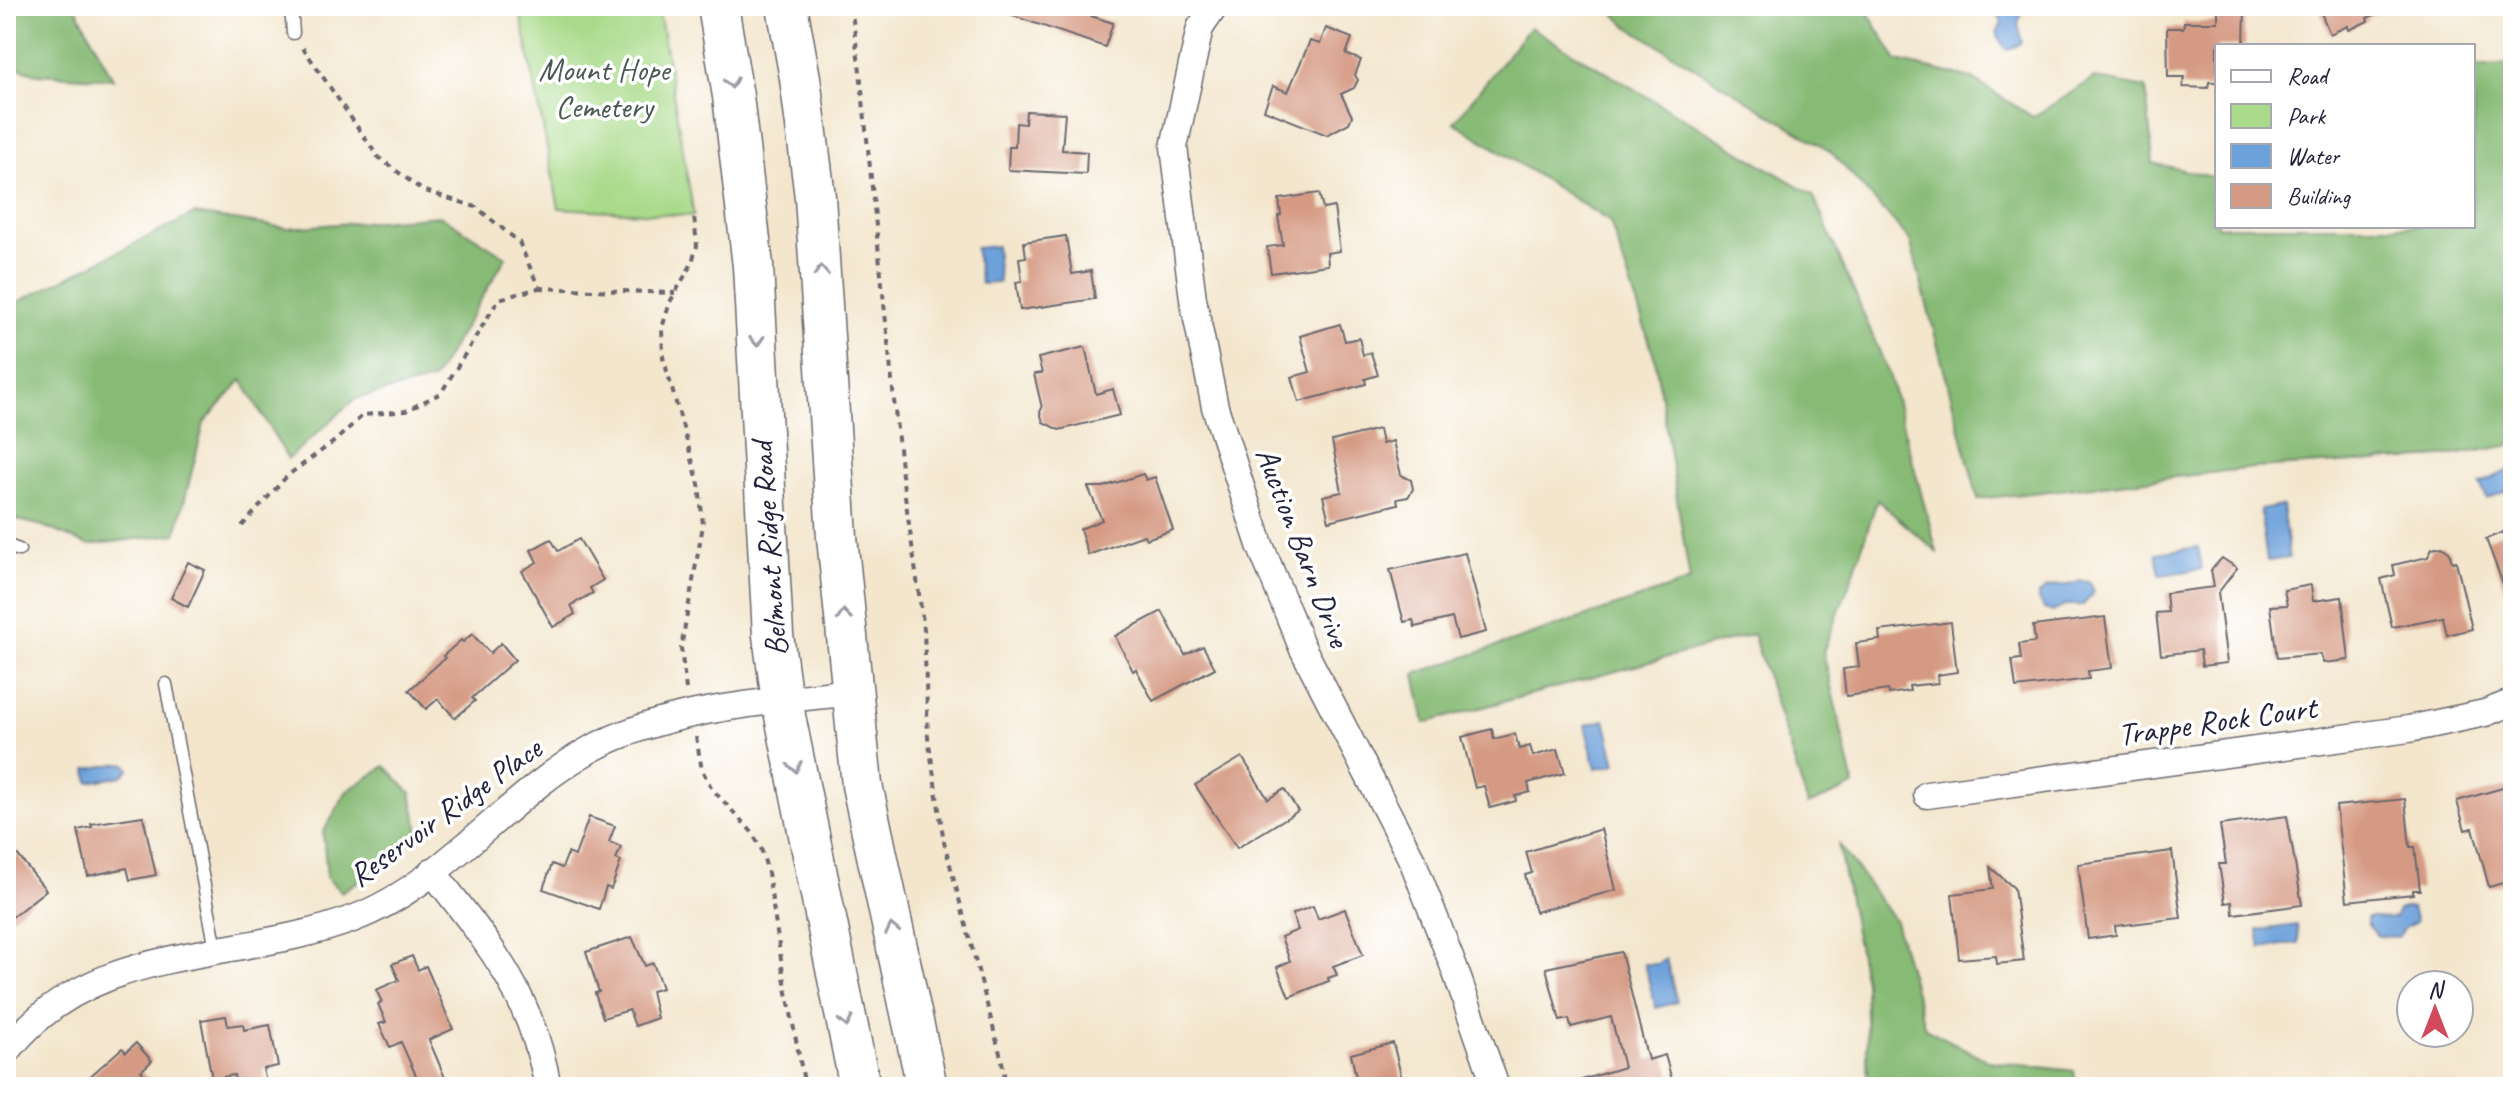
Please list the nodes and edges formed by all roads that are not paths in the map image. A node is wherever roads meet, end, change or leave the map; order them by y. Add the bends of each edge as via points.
1 (291, 6) edge
2 (718, 6) edge
3 (787, 6) edge
4 (1215, 6) edge
5 (293, 33) road end
6 (6, 545) edge
7 (19, 550) dead end
8 (166, 684) dead end
9 (851, 692) junction
10 (782, 701) junction
11 (2513, 702) edge
12 (1927, 795) dead end
13 (432, 871) junction
14 (216, 949) junction
15 (8, 1047) edge
16 (548, 1087) edge
17 (860, 1087) edge
18 (927, 1087) edge
19 (1496, 1087) edge

1 - 5 lane
2 -> 10 main road, Belmont Ridge Road via 753,266 773,635
9 -> 3 main road via 815,197
4 - 19 street, Auction Barn Drive via 1200,28 1174,147 1193,299 1215,407 1260,545 1302,647 1413,862
6 - 7 lane
8 - 14 lane
9 - 10 street, Reservoir Ridge Place
18 -> 9 main road via 862,785
10 - 13 street, Reservoir Ridge Place via 691,715 591,750
10 -> 17 main road, Belmont Ridge Road
11 - 12 street, Trappe Rock Court via 2409,729
13 - 14 street, Reservoir Ridge Place via 357,918
13 - 16 street via 511,978 532,1024
14 - 15 street, Reservoir Ridge Place via 131,968 81,990 43,1014

